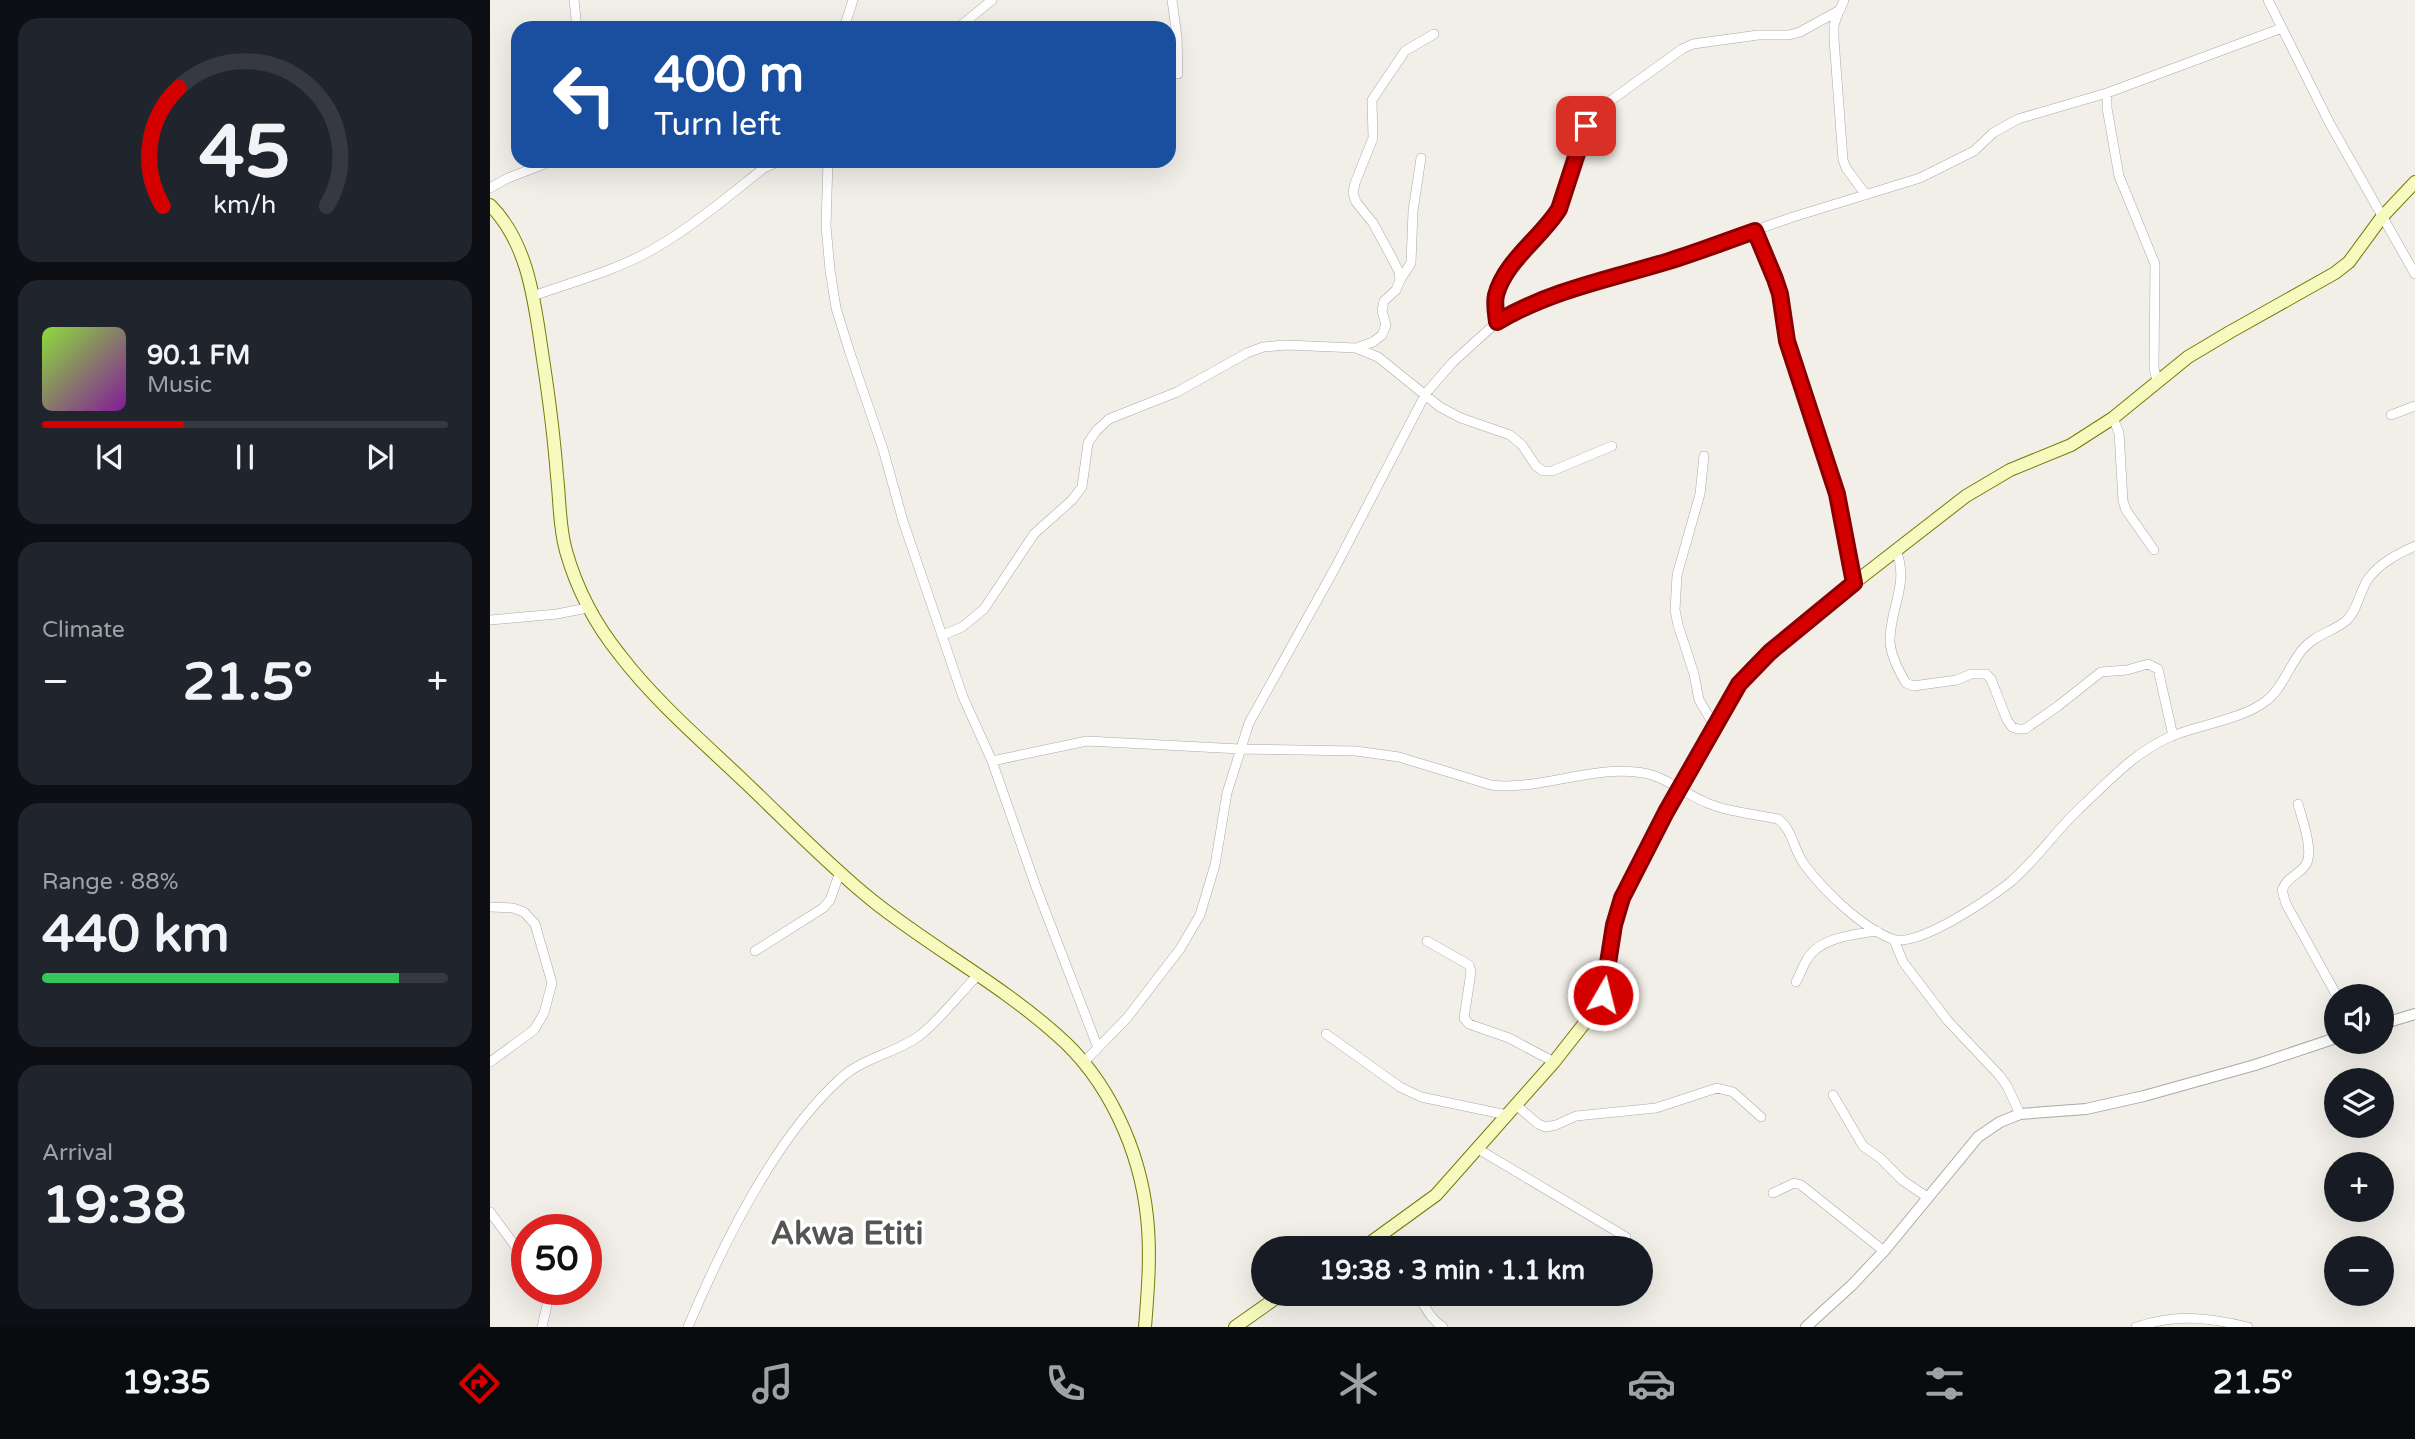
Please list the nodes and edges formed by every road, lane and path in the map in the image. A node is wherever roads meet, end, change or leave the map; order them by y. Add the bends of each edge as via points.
1 (574, 0) edge
2 (853, 0) edge
3 (992, 0) edge
4 (1172, 0) edge
5 (2268, 0) edge
6 (1842, 5) edge
7 (576, 21) edge
8 (846, 21) edge
9 (966, 21) edge
10 (1175, 21) edge
11 (2282, 28) junction
12 (1176, 30) edge
13 (1434, 34) dead end
14 (1178, 74) dead end
15 (2107, 93) junction
16 (1421, 158) dead end
17 (534, 168) edge
18 (763, 168) edge
19 (828, 168) edge
20 (2415, 182) edge
21 (490, 188) edge
22 (1866, 195) junction
23 (490, 205) edge
24 (2382, 217) junction
25 (1755, 231) junction
26 (2415, 274) edge
27 (1400, 281) junction
28 (533, 296) junction
29 (1497, 322) junction
30 (1356, 348) junction
31 (2157, 381) junction
32 (1426, 393) junction
33 (2415, 407) edge
34 (2391, 415) dead end
35 (2113, 418) junction
36 (1612, 446) dead end
37 (1704, 456) dead end
38 (2415, 546) edge
39 (2154, 550) dead end
40 (1896, 551) junction
41 (1854, 583) junction
42 (587, 608) junction
43 (490, 620) edge
44 (943, 635) junction
45 (1714, 726) junction
46 (2173, 736) junction
47 (1240, 749) junction
48 (992, 761) junction
49 (1680, 788) junction
50 (2298, 804) dead end
51 (839, 872) junction
52 (490, 907) edge
53 (1877, 931) junction
54 (1894, 940) junction
55 (1427, 941) dead end
56 (755, 951) dead end
57 (978, 975) junction
58 (1796, 982) dead end
59 (2330, 984) edge
60 (2415, 1014) edge
61 (2394, 1020) edge
62 (1326, 1034) dead end
63 (2324, 1042) edge
64 (1098, 1048) junction
65 (490, 1062) edge
66 (1084, 1062) junction
67 (1554, 1062) junction
68 (1833, 1095) dead end
69 (1516, 1105) junction
70 (2020, 1114) junction
71 (1507, 1115) junction
72 (1761, 1117) dead end
73 (1478, 1149) junction
74 (1773, 1193) dead end
75 (1927, 1197) junction
76 (490, 1212) edge
77 (1380, 1236) edge
78 (1624, 1236) edge
79 (511, 1240) edge
80 (1884, 1251) junction
81 (547, 1305) edge
82 (1265, 1306) edge
83 (1424, 1306) edge
84 (542, 1327) edge
85 (688, 1327) edge
86 (1145, 1327) edge
87 (1235, 1327) edge
88 (1443, 1327) edge
89 (1807, 1327) edge
90 (2136, 1327) edge
91 (2248, 1327) edge

1 - 7 street
2 - 8 street
3 - 9 street
4 - 10 street
5 - 11 street
6 - 22 street via 1834,39 1843,160
6 - 29 street via 1789,35 1693,44 1603,106 1586,126 1559,209 1509,269 1496,292
11 - 15 street
11 - 24 street
12 - 14 street
13 - 27 street via 1405,51 1372,100 1373,138 1353,193 1380,235
15 - 22 street via 2018,119 1949,164
15 - 31 street via 2119,176 2155,264
16 - 27 street via 1411,263
17 - 21 street
18 - 28 street via 683,232 649,251
19 - 44 street via 826,226 836,308
20 - 24 main road
22 - 25 street
23 - 28 main road via 513,237
24 - 26 street
24 - 31 main road via 2349,262 2335,273 2230,332
25 - 29 street via 1569,288
25 - 41 street via 1780,294 1787,341 1837,494
27 - 30 street via 1384,302 1382,335
28 - 42 main road via 565,550
29 - 32 street
30 - 32 street via 1378,357
30 - 44 street via 1264,347 1177,392 1109,419 1088,443 1082,486 1072,500 1034,534 984,609
31 - 35 main road
32 - 36 street via 1461,418 1510,435 1543,471
32 - 47 street via 1249,723
33 - 34 street
35 - 39 street via 2119,433 2123,501
35 - 40 main road via 2071,444 1982,485
37 - 45 street via 1700,494 1677,575 1675,610 1699,700
38 - 46 street via 2384,562 2367,580 2352,615 2303,649 2266,701
40 - 41 main road
40 - 46 street via 1902,580 1890,645 1906,683 1913,686 1986,674 2007,720 2012,727 2025,729 2101,672 2148,664 2158,669
41 - 45 main road via 1752,668
42 - 43 street
42 - 51 main road via 621,656 663,702
44 - 48 street via 963,697
45 - 49 main road
46 - 54 street via 2123,767 2008,884 1949,924
47 - 48 street via 1087,741
47 - 49 street via 1384,754 1506,787 1587,772 1636,772 1655,775
47 - 64 street via 1200,915 1128,1018
48 - 64 street
49 - 53 street via 1704,802 1786,824 1803,863 1859,920
49 - 67 main road via 1622,898 1603,995
50 - 59 street via 2309,853 2307,864 2286,880 2281,890
51 - 56 street via 823,908
51 - 57 main road
52 - 65 street via 513,908 536,923 552,983 534,1030
53 - 54 street
53 - 58 street via 1817,948
54 - 70 street via 1903,962 1948,1021 1999,1074
55 - 67 street via 1469,965 1464,1018 1469,1024 1509,1038
57 - 66 main road via 1031,1013
57 - 85 street via 920,1036 855,1066 810,1110 786,1141 734,1230
60 - 61 street
62 - 71 street via 1421,1097
63 - 70 street via 2144,1096 2086,1109
64 - 66 street
66 - 86 main road via 1123,1128 1143,1189 1149,1250
67 - 69 main road
68 - 75 street via 1863,1146
69 - 71 main road
69 - 72 street via 1546,1127 1576,1116 1657,1108 1717,1088 1733,1092
70 - 75 street via 1978,1137
71 - 73 main road
73 - 77 main road via 1436,1195
73 - 78 street
74 - 80 street via 1794,1183 1801,1185
75 - 80 street
76 - 79 street
80 - 89 street
81 - 84 street
82 - 87 main road
83 - 88 street
90 - 91 street via 2184,1317

